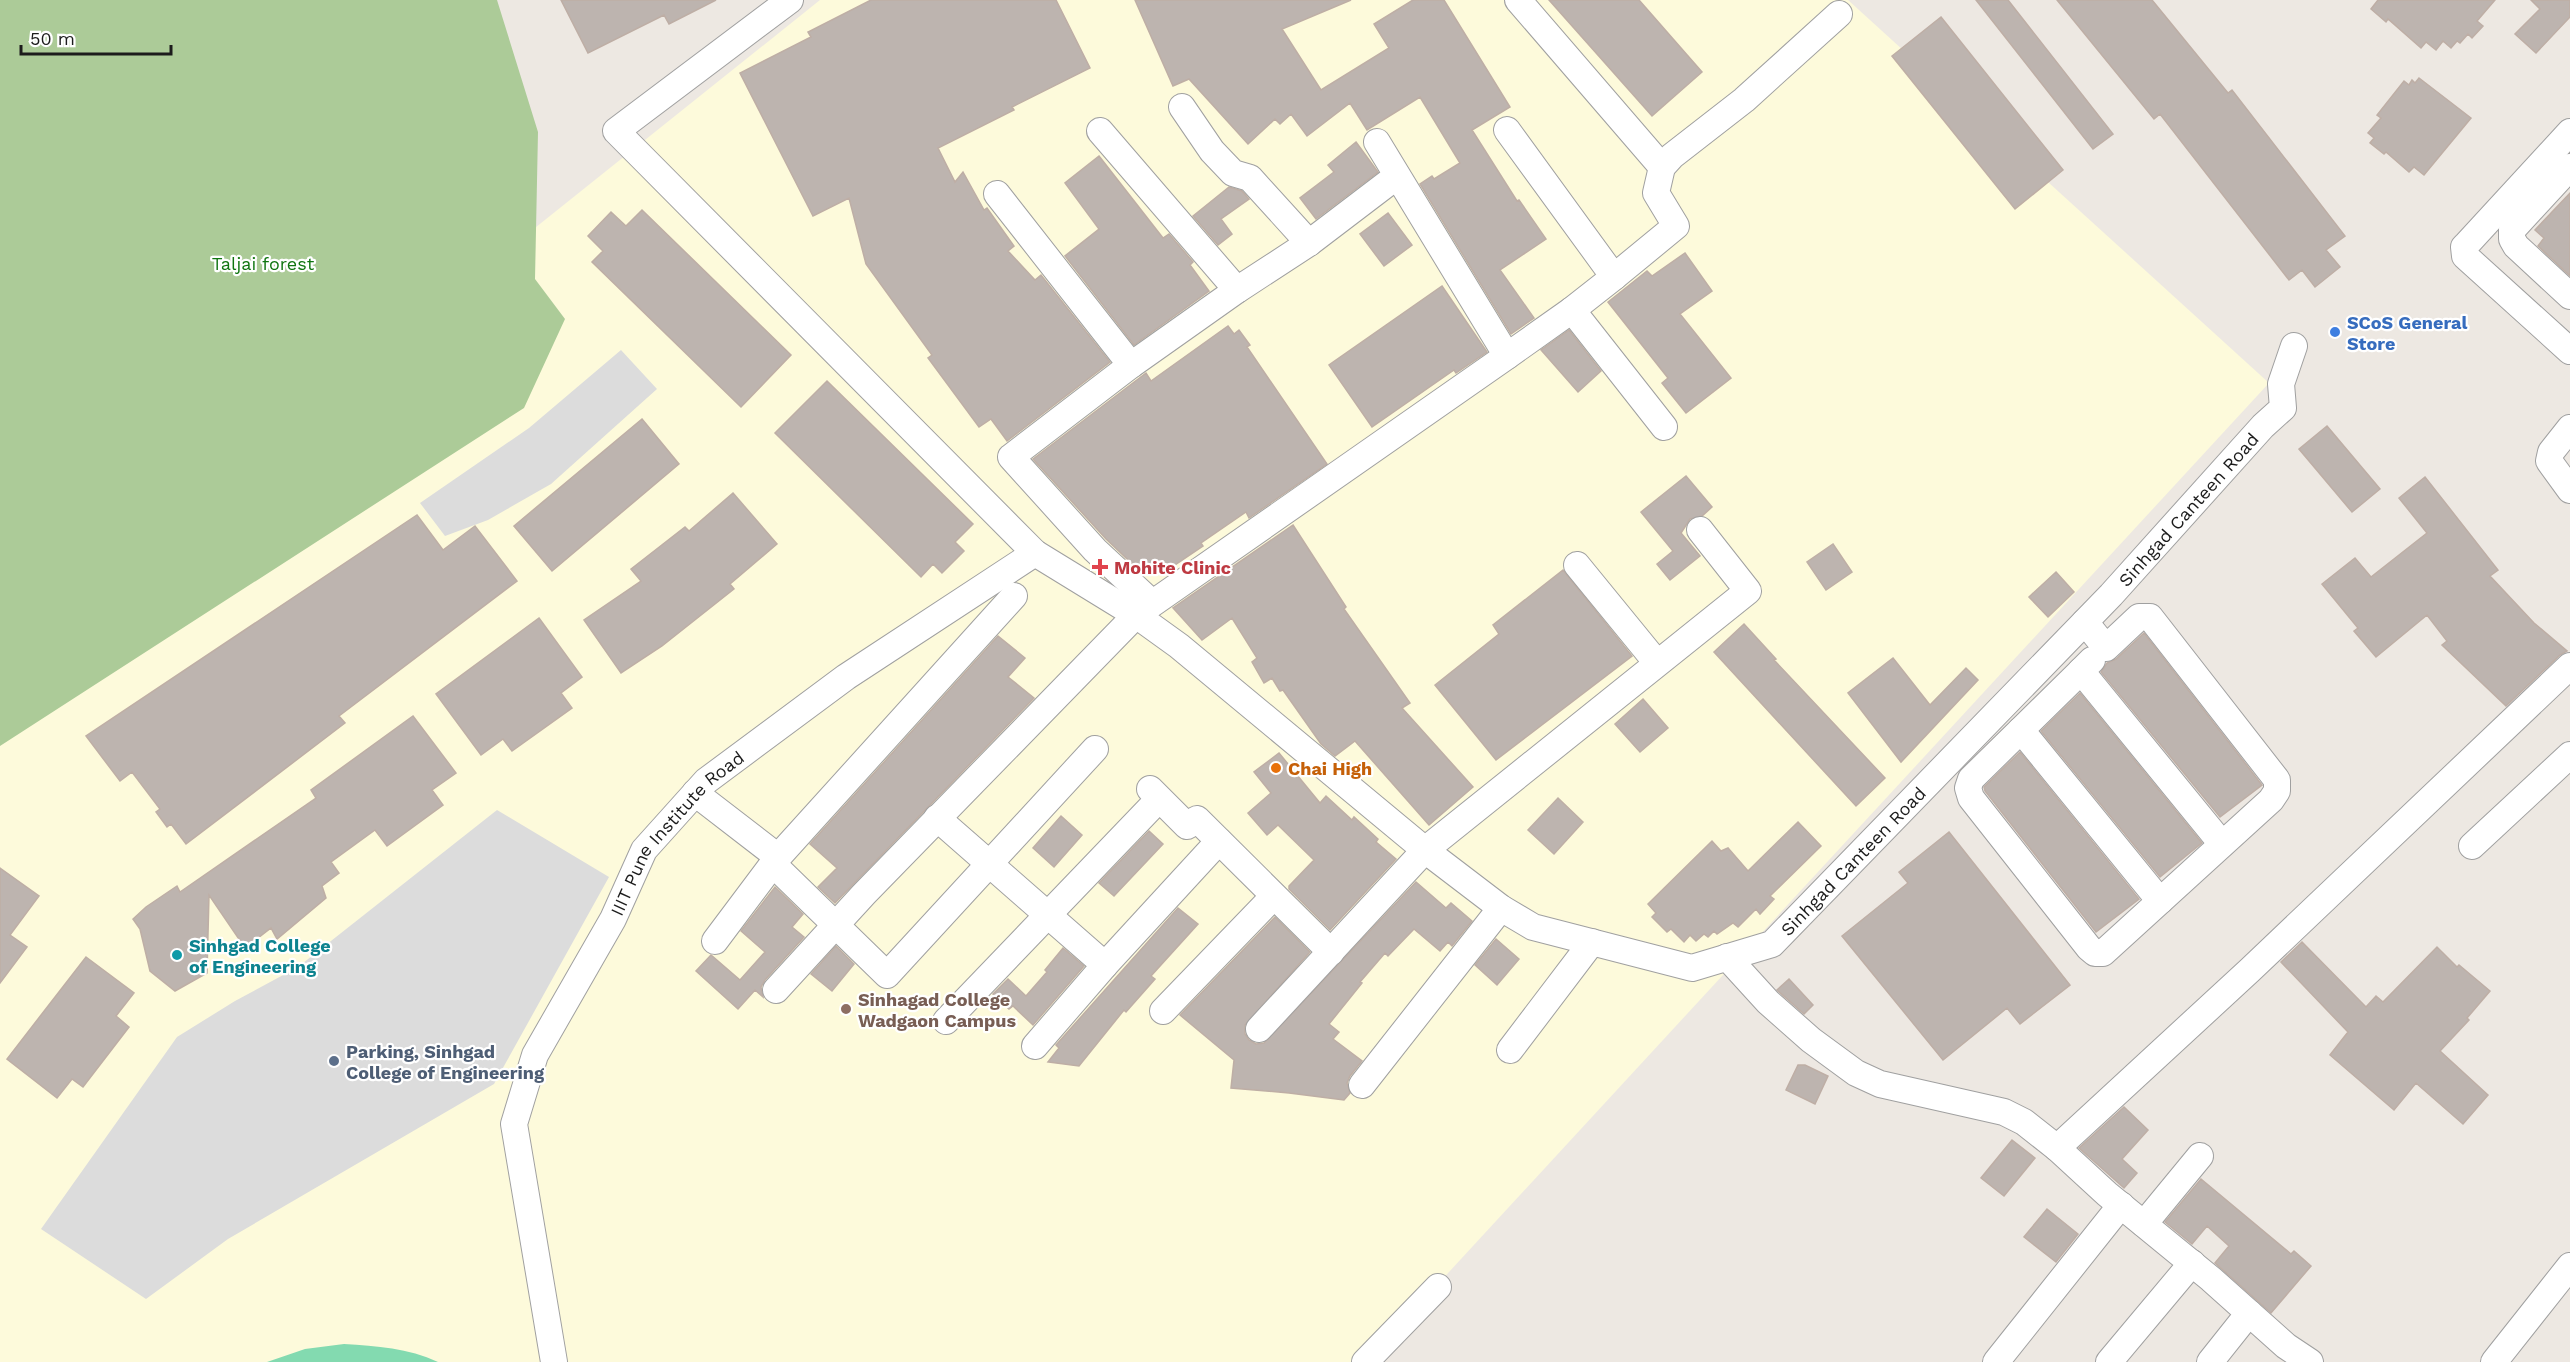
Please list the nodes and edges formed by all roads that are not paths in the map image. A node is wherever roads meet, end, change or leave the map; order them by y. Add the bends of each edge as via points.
1 (790, 0) edge
2 (1518, 0) edge
3 (1839, 14) dead end
4 (1182, 107) dead end
5 (1506, 130) dead end
6 (1100, 131) dead end
7 (2570, 132) edge
8 (1377, 142) dead end
9 (2570, 166) edge
10 (1662, 167) junction
11 (1397, 176) junction
12 (997, 194) dead end
13 (1309, 243) junction
14 (1614, 277) junction
15 (1237, 290) junction
16 (2567, 293) edge
17 (1572, 310) junction
18 (2537, 322) junction
19 (2294, 346) dead end
20 (2570, 351) edge
21 (1507, 356) junction
22 (1131, 365) junction
23 (1664, 427) dead end
24 (2570, 428) edge
25 (2570, 490) edge
26 (1700, 530) dead end
27 (1035, 553) junction
28 (1577, 566) dead end
29 (1014, 596) dead end
30 (1144, 609) junction
31 (2085, 622) junction
32 (2106, 648) junction
33 (1657, 663) junction
34 (2570, 666) edge
35 (2082, 671) junction
36 (2021, 730) junction
37 (1095, 749) dead end
38 (2570, 754) edge
39 (695, 793) junction
40 (937, 818) junction
41 (1219, 841) junction
42 (2222, 844) junction
43 (2472, 846) dead end
44 (1425, 850) junction
45 (776, 861) junction
46 (989, 864) junction
47 (1274, 896) junction
48 (2160, 901) junction
49 (1501, 908) junction
50 (1048, 915) junction
51 (835, 925) junction
52 (714, 941) dead end
53 (1592, 942) junction
54 (1331, 952) junction
55 (1727, 957) junction
56 (1105, 965) junction
57 (776, 990) dead end
58 (1163, 1011) dead end
59 (946, 1021) dead end
60 (1260, 1029) dead end
61 (1035, 1046) dead end
62 (1510, 1050) dead end
63 (1362, 1085) dead end
64 (2057, 1148) junction
65 (2200, 1156) dead end
66 (2121, 1205) junction
67 (2144, 1224) junction
68 (2192, 1263) junction
69 (2570, 1266) edge
70 (1438, 1287) dead end
71 (2249, 1313) junction
72 (554, 1362) edge
73 (1365, 1362) edge
74 (1996, 1362) edge
75 (2109, 1362) edge
76 (2210, 1362) edge
77 (2310, 1362) edge
78 (2494, 1362) edge

1 - 27 street via 616,131
2 - 10 street
3 - 10 street
4 - 13 street via 1212,151 1233,173 1250,178
5 - 14 street
6 - 15 street
7 - 18 street via 2464,247 2465,256
8 - 11 street
9 - 16 street via 2512,230 2516,246
10 - 14 street via 1656,193 1676,226
11 - 13 street
11 - 21 street
12 - 22 street
13 - 15 street
14 - 17 street
15 - 22 street
16 - 18 street
17 - 21 street
17 - 23 street
18 - 20 street
19 - 31 street, Sinhgad Canteen Road via 2282,384 2283,408
21 - 30 street
22 - 30 street via 1011,456
24 - 25 street via 2551,452 2549,461
26 - 33 street via 1748,591
27 - 30 street
27 - 39 street, IIIT Pune Institute Road via 846,676
28 - 33 street
29 - 45 street
30 - 40 street
30 - 44 street, Sinhgad Canteen Road via 1179,646
31 - 32 street
31 - 55 street, Sinhgad Canteen Road via 1772,944
32 - 35 street
32 - 42 street via 2139,617 2150,616 2277,780 2277,791 2271,800
33 - 44 street
34 - 64 street
35 - 36 street
35 - 42 street
36 - 48 street
36 - 48 street via 1971,780 1971,798 2089,948 2103,953
37 - 46 street
38 - 43 street
39 - 45 street
39 - 72 street, IIIT Pune Institute Road via 644,850 613,919 535,1054 514,1124
40 - 46 street
40 - 51 street
41 - 47 street
41 - 50 street via 1197,819 1187,826 1154,794
41 - 56 street
42 - 48 street
44 - 49 street, Sinhgad Canteen Road
44 - 54 street
45 - 51 street
45 - 52 street
46 - 50 street
46 - 51 street via 887,975
47 - 54 street
47 - 58 street
49 - 53 street, Sinhgad Canteen Road via 1533,927
49 - 63 street
50 - 56 street
50 - 59 street
51 - 57 street
53 - 55 street, Sinhgad Canteen Road via 1692,968
53 - 62 street
54 - 60 street
55 - 64 street via 1768,1002 1856,1074 1880,1084 2004,1112
56 - 61 street
64 - 66 street
65 - 67 street
66 - 67 street
66 - 74 street
67 - 68 street
68 - 71 street
68 - 75 street
69 - 78 street
70 - 73 street
71 - 76 street
71 - 77 street

